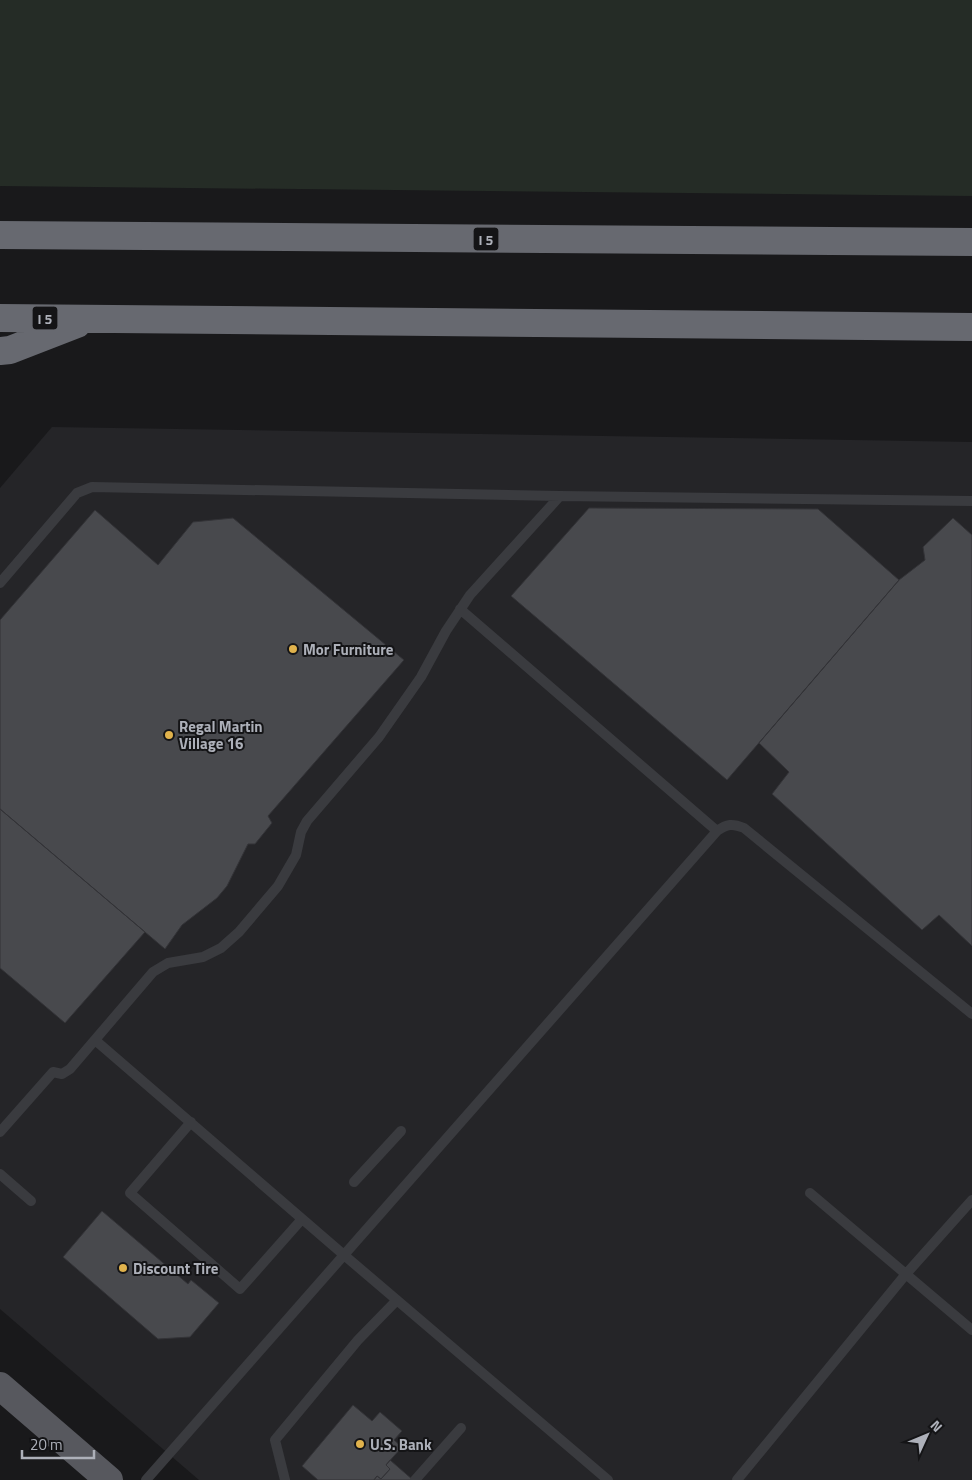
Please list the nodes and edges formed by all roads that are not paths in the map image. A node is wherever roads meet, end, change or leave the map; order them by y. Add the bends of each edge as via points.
1 (0, 235) edge
2 (972, 242) edge
3 (0, 318) edge
4 (90, 319) junction
5 (972, 327) edge
6 (0, 351) edge
7 (560, 496) junction
8 (972, 501) edge
9 (0, 583) edge
10 (460, 609) junction
11 (716, 831) junction
12 (972, 1014) edge
13 (95, 1040) junction
14 (190, 1122) junction
15 (401, 1131) dead end
16 (0, 1132) edge
17 (0, 1174) edge
18 (354, 1182) dead end
19 (810, 1193) dead end
20 (972, 1200) edge
21 (32, 1201) dead end
22 (302, 1219) junction
23 (344, 1256) junction
24 (906, 1274) junction
25 (397, 1300) junction
26 (972, 1330) edge
27 (0, 1386) edge
28 (461, 1428) dead end
29 (109, 1480) edge
30 (146, 1480) edge
31 (284, 1480) edge
32 (415, 1480) edge
33 (608, 1480) edge
34 (737, 1480) edge

1 - 2 highway, I 5
3 - 4 highway, I 5
4 - 5 highway, I 5
4 - 6 highway
7 - 8 lane
7 - 9 lane via 92,487 77,492
7 - 10 lane
10 - 11 lane
10 - 13 lane via 421,677 379,737 307,821 296,856 257,912 221,948 203,957 168,963 153,972
11 - 12 lane via 726,824 744,828
11 - 23 lane
13 - 14 lane
13 - 16 lane via 70,1069 62,1074 53,1072
14 - 22 lane
14 - 22 lane via 130,1193 240,1289
15 - 18 lane
17 - 21 lane
19 - 24 lane
20 - 24 lane
22 - 23 lane
23 - 25 lane
23 - 30 lane
24 - 26 lane
24 - 34 lane
25 - 31 lane via 358,1340 275,1440
25 - 33 lane
27 - 29 main road
28 - 32 lane

